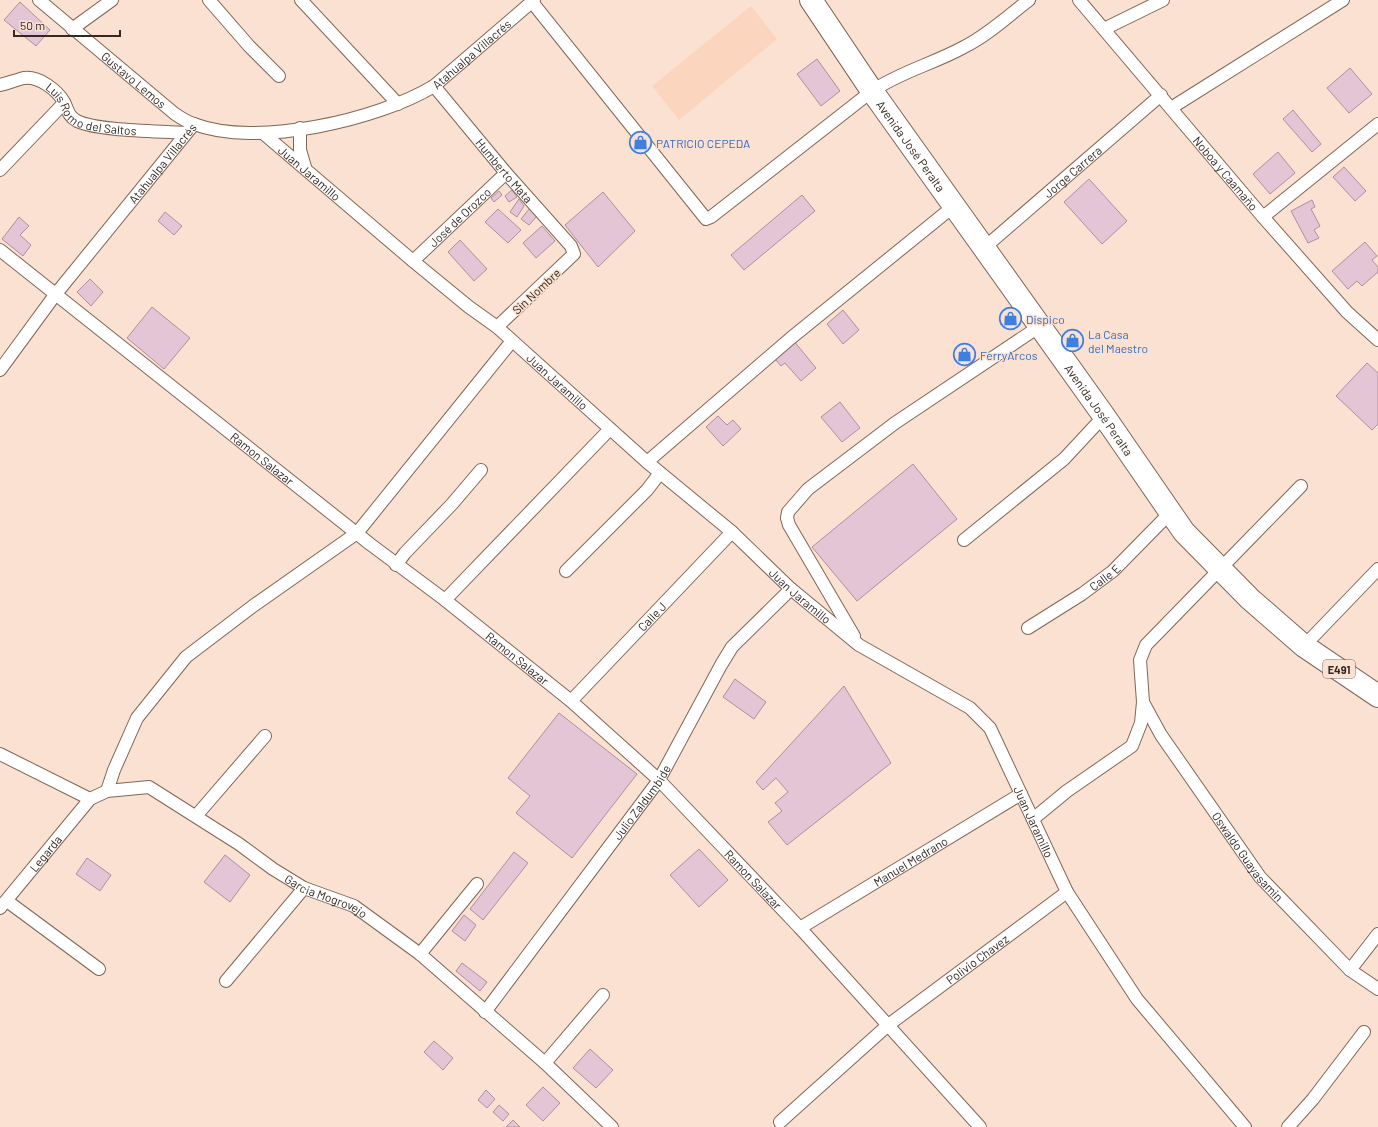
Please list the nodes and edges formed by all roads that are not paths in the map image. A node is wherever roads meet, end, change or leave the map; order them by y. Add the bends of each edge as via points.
1 (39, 0) edge
2 (112, 0) edge
3 (209, 0) edge
4 (301, 0) edge
5 (811, 0) edge
6 (1029, 0) edge
7 (1079, 0) edge
8 (1162, 0) edge
9 (1343, 0) edge
10 (533, 1) edge
11 (72, 29) junction
12 (1104, 29) junction
13 (279, 76) dead end
14 (0, 85) edge
15 (434, 86) junction
16 (872, 91) junction
17 (1160, 95) junction
18 (64, 103) junction
19 (398, 104) junction
20 (1171, 108) junction
21 (1378, 124) edge
22 (300, 128) junction
23 (190, 129) junction
24 (264, 134) junction
25 (305, 167) junction
26 (0, 170) edge
27 (506, 173) junction
28 (954, 206) junction
29 (1263, 217) junction
30 (984, 248) junction
31 (0, 250) edge
32 (574, 254) joint
33 (413, 262) junction
34 (56, 295) junction
35 (1040, 326) junction
36 (497, 327) junction
37 (1378, 340) edge
38 (512, 341) junction
39 (0, 370) edge
40 (1104, 416) junction
41 (610, 428) junction
42 (648, 462) junction
43 (481, 470) dead end
44 (660, 473) junction
45 (1301, 486) dead end
46 (1170, 513) junction
47 (732, 532) junction
48 (358, 533) junction
49 (964, 540) dead end
50 (396, 565) junction
51 (1220, 569) junction
52 (1378, 569) edge
53 (566, 571) dead end
54 (791, 589) junction
55 (444, 600) junction
56 (1028, 628) dead end
57 (859, 645) junction
58 (1304, 646) junction
59 (1378, 696) edge
60 (571, 701) junction
61 (1143, 702) junction
62 (265, 736) dead end
63 (0, 754) edge
64 (659, 780) junction
65 (108, 791) junction
66 (1021, 794) junction
67 (90, 799) junction
68 (196, 816) junction
69 (1033, 819) junction
70 (477, 884) dead end
71 (304, 888) junction
72 (1067, 892) junction
73 (3, 905) edge
74 (800, 928) junction
75 (1378, 934) edge
76 (420, 954) junction
77 (99, 968) dead end
78 (1350, 970) junction
79 (226, 981) dead end
80 (1378, 989) edge
81 (603, 995) dead end
82 (485, 1012) junction
83 (887, 1026) junction
84 (1364, 1032) dead end
85 (545, 1063) junction
86 (780, 1122) dead end
87 (612, 1127) edge
88 (980, 1127) edge
89 (1245, 1127) edge
90 (1288, 1127) edge

1 - 11 street, Gustavo Lemos
2 - 11 street
3 - 13 street
4 - 19 street
5 - 16 highway, Avenida José Peralta / E491
6 - 16 street via 965,47 892,78
7 - 12 street, Noboa y Caamaño
8 - 12 street
9 - 20 street
10 - 15 street, Atahualpa Villacrés
10 - 16 street via 706,219 711,218
11 - 23 street, Gustavo Lemos
12 - 17 street, Noboa y Caamaño
14 - 18 street, Luis Romo del Saltos via 25,78 38,81 56,90
15 - 19 street, Atahualpa Villacrés
15 - 27 street, Humberto Mata
16 - 28 highway, Avenida José Peralta / E491
17 - 20 street, Noboa y Caamaño
17 - 30 street, Jorge Carrera
18 - 23 street, Luis Romo del Saltos via 68,114 78,122 102,127
18 - 26 street
19 - 22 street, Atahualpa Villacrés via 339,123
20 - 29 street, Noboa y Caamaño
21 - 29 street
22 - 24 street, Atahualpa Villacrés
22 - 25 street via 300,150
23 - 24 street, Atahualpa Villacrés
23 - 34 street, Atahualpa Villacrés
24 - 25 street, Juan Jaramillo
25 - 33 street, Juan Jaramillo
27 - 32 street, Humberto Mata via 571,246
27 - 33 street, José de Orozco
28 - 30 highway, Avenida José Peralta / E491
28 - 42 street via 792,338
29 - 37 street, Noboa y Caamaño via 1347,312
30 - 35 highway, Avenida José Peralta / E491
31 - 34 street, Ramon Salazar
32 - 36 street, Sin Nombre
33 - 36 street, Juan Jaramillo
34 - 39 street, Atahualpa Villacrés
34 - 48 street, Ramon Salazar
35 - 40 highway, Avenida José Peralta / E491
35 - 57 street via 895,423 808,489 788,512 786,518 789,525
36 - 38 street, Juan Jaramillo
38 - 41 street, Juan Jaramillo
38 - 48 street
40 - 46 highway, Avenida José Peralta / E491
40 - 49 street via 1064,459
41 - 42 street, Juan Jaramillo
41 - 55 street
42 - 44 street, Juan Jaramillo
43 - 50 street
44 - 47 street, Juan Jaramillo
44 - 53 street via 647,490
45 - 51 street
46 - 51 highway, Avenida José Peralta / E491 via 1184,532
46 - 56 street, Calle E via 1113,571
47 - 54 street, Juan Jaramillo
47 - 60 street, Calle J
48 - 50 street, Ramon Salazar
48 - 65 street via 253,606 186,657 137,718 114,770
50 - 55 street, Ramon Salazar
51 - 58 highway, Avenida José Peralta / E491
51 - 61 street via 1146,645 1140,660
52 - 58 street
54 - 57 street, Juan Jaramillo
54 - 64 street, Julio Zaldumbide via 732,648
55 - 60 street, Ramon Salazar
57 - 66 street, Juan Jaramillo via 970,708 990,728
58 - 59 highway, Avenida José Peralta / E491
60 - 64 street, Ramon Salazar
61 - 69 street via 1140,723 1132,746 1067,791
61 - 78 street, Oswaldo Guayasamin via 1161,735 1260,877
62 - 68 street
63 - 67 street
64 - 74 street, Ramon Salazar
64 - 82 street, Julio Zaldumbide
65 - 67 street, Garcia Mogrovejo
65 - 68 street, Garcia Mogrovejo via 149,787
66 - 69 street, Juan Jaramillo
66 - 74 street, Manuel Medrano
67 - 73 street, Legarda
68 - 71 street, Garcia Mogrovejo
69 - 72 street, Juan Jaramillo
70 - 76 street
71 - 76 street, Garcia Mogrovejo via 354,906
71 - 79 street
72 - 83 street, Polivio Chavez
72 - 89 street, Juan Jaramillo via 1137,1000
73 - 77 street
74 - 83 street, Ramon Salazar
75 - 78 street
76 - 82 street, Garcia Mogrovejo
78 - 80 street, Oswaldo Guayasamin
81 - 85 street
82 - 85 street, Garcia Mogrovejo
83 - 86 street, Polivio Chavez
83 - 88 street, Ramon Salazar
84 - 90 street via 1313,1099
85 - 87 street, Garcia Mogrovejo

